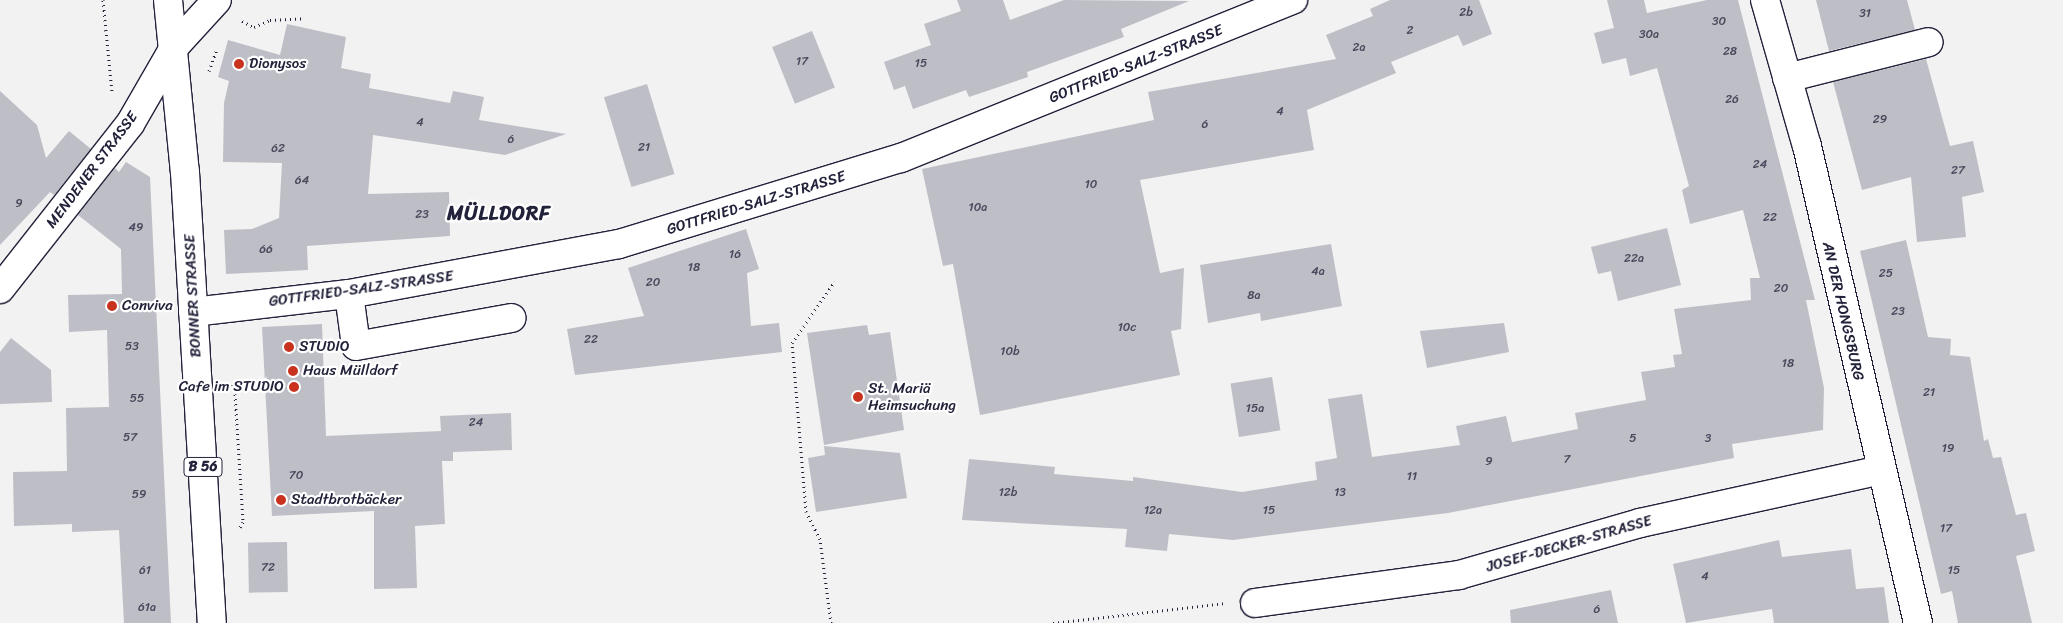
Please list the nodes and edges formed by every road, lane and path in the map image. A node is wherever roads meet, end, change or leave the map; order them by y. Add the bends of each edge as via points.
1 (103, 0) edge
2 (168, 0) edge
3 (216, 0) edge
4 (1293, 0) edge
5 (1765, 0) edge
6 (305, 18) dead end
7 (245, 24) dead end
8 (220, 41) dead end
9 (1929, 42) dead end
10 (175, 46) junction
11 (1787, 78) junction
12 (209, 80) dead end
13 (112, 94) dead end
14 (835, 281) dead end
15 (0, 289) edge
16 (349, 294) junction
17 (194, 312) junction
18 (512, 318) dead end
19 (1881, 470) junction
20 (1256, 602) joint
21 (212, 623) edge
22 (830, 623) edge
23 (1053, 623) edge
24 (1918, 623) edge

1 - 13 path
2 - 10 street, BONNER STRASSE / B 56
3 - 10 street, MENDENER STRASSE
4 - 16 street, GOTTFRIED-SALZ-STRASSE via 1131,68 818,186 619,244
5 - 11 street, AN DER HONGSBURG
6 - 7 path via 270,20 254,27
8 - 12 path
9 - 11 street
10 - 15 street, MENDENER STRASSE via 130,124
10 - 17 street, BONNER STRASSE / B 56
11 - 19 street, AN DER HONGSBURG
14 - 22 path via 792,343 806,512 820,539
16 - 17 street, GOTTFRIED-SALZ-STRASSE
16 - 18 street via 356,346
17 - 21 street, BONNER STRASSE / B 56
19 - 20 street, JOSEF-DECKER-STRASSE via 1640,523 1460,575
19 - 24 street, AN DER HONGSBURG
20 - 23 path

